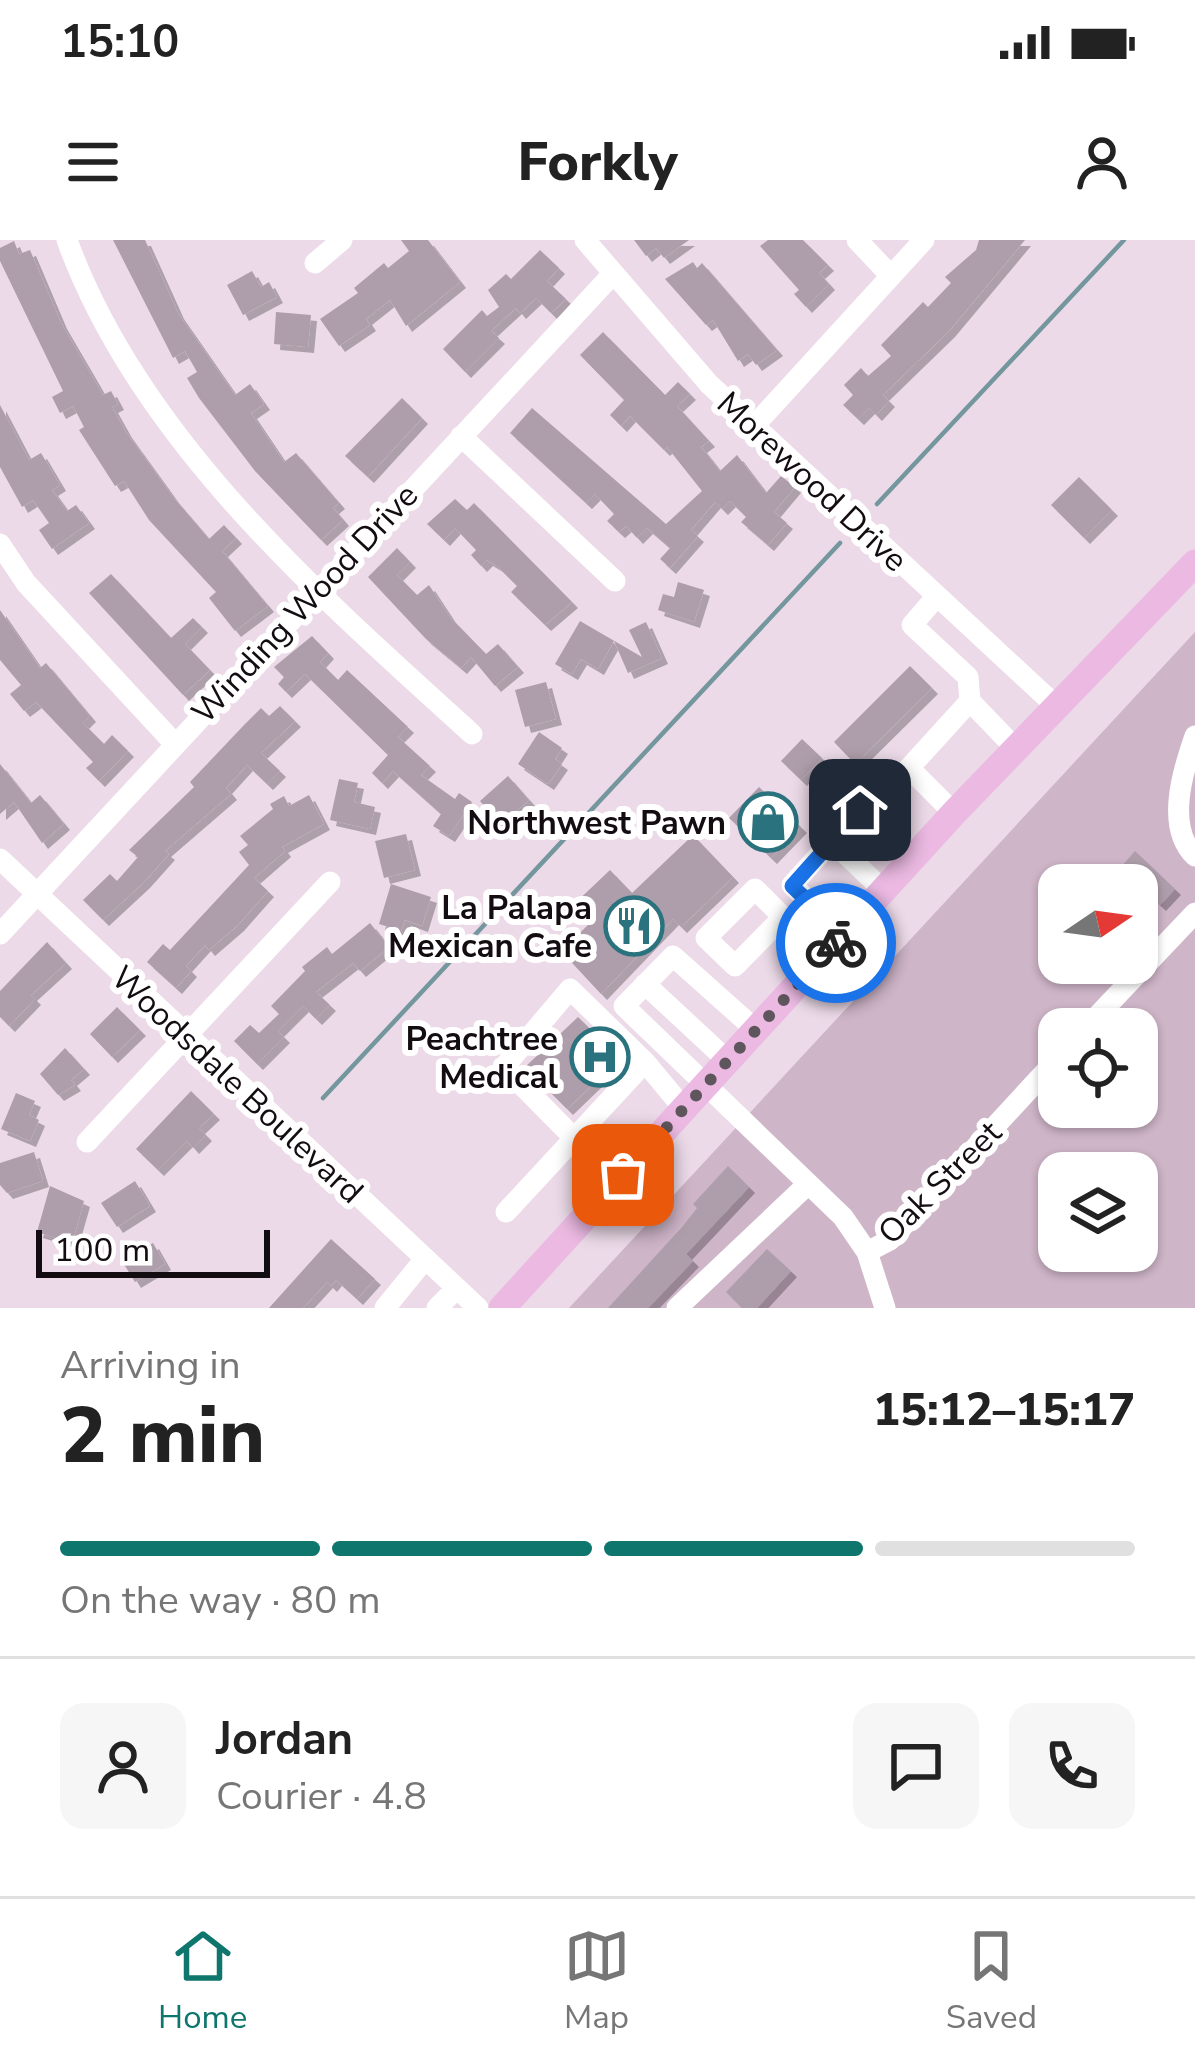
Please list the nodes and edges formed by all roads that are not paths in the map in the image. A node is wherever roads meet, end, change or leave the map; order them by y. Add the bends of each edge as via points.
1 (67, 240) edge
2 (342, 240) edge
3 (585, 240) edge
4 (857, 240) edge
5 (924, 240) edge
6 (314, 263) dead end
7 (890, 275) junction
8 (611, 276) junction
9 (754, 426) junction
10 (461, 436) junction
11 (0, 544) edge
12 (1195, 563) edge
13 (615, 580) dead end
14 (315, 592) junction
15 (936, 597) junction
16 (994, 649) junction
17 (968, 677) junction
18 (970, 701) junction
19 (1057, 706) junction
20 (472, 734) dead end
21 (1195, 736) edge
22 (174, 742) junction
23 (1016, 749) junction
24 (827, 777) dead end
25 (954, 813) junction
26 (832, 841) junction
27 (1195, 856) edge
28 (0, 860) edge
29 (329, 882) dead end
30 (884, 891) junction
31 (38, 895) junction
32 (1195, 913) edge
33 (783, 917) dead end
34 (0, 934) edge
35 (843, 935) junction
36 (823, 957) junction
37 (645, 984) junction
38 (1105, 1008) edge
39 (756, 1030) junction
40 (187, 1036) junction
41 (728, 1061) junction
42 (645, 1062) junction
43 (1038, 1080) edge
44 (705, 1086) junction
45 (684, 1109) junction
46 (574, 1138) junction
47 (87, 1142) dead end
48 (808, 1184) junction
49 (506, 1212) dead end
50 (867, 1252) junction
51 (425, 1259) junction
52 (457, 1288) junction
53 (877, 1306) edge
54 (385, 1308) edge
55 (437, 1308) edge
56 (478, 1308) edge
57 (502, 1308) edge
58 (677, 1308) edge

1 - 14 street via 176,433
2 - 6 street
3 - 8 street, Morewood Drive
4 - 7 street
5 - 7 street
7 - 9 street
8 - 9 street, Morewood Drive
8 - 10 street, Winding Wood Drive
9 - 15 street, Morewood Drive
10 - 13 street
10 - 14 street, Winding Wood Drive
11 - 22 street via 26,583
12 - 19 main road
14 - 20 street
14 - 22 street, Winding Wood Drive
15 - 16 street, Morewood Drive
15 - 17 street via 912,625
16 - 17 street
16 - 19 street, Morewood Drive
17 - 18 street
18 - 23 street
18 - 25 street via 909,769
19 - 23 main road
21 - 27 street via 1179,811 1180,836
22 - 31 street, Winding Wood Drive
23 - 25 main road
24 - 26 street via 860,810
25 - 30 main road
26 - 30 street
26 - 35 street via 792,886
28 - 31 street, Woodsdale Boulevard
29 - 40 street
30 - 35 main road
31 - 34 street, Winding Wood Drive
31 - 40 street, Woodsdale Boulevard
32 - 38 street
33 - 36 street
35 - 36 main road
36 - 39 main road
37 - 39 street via 673,956
37 - 41 street
37 - 44 street via 624,1006
39 - 41 main road
40 - 47 street
40 - 51 street, Woodsdale Boulevard
41 - 44 main road
42 - 45 street
42 - 46 street
42 - 46 street via 570,988 504,1066
43 - 50 street, Oak Street via 890,1240
44 - 45 main road
44 - 48 street
45 - 57 main road
46 - 49 street
48 - 50 street
48 - 58 street
50 - 53 street
51 - 52 street, Woodsdale Boulevard
51 - 54 street
52 - 55 street
52 - 56 street, Woodsdale Boulevard

